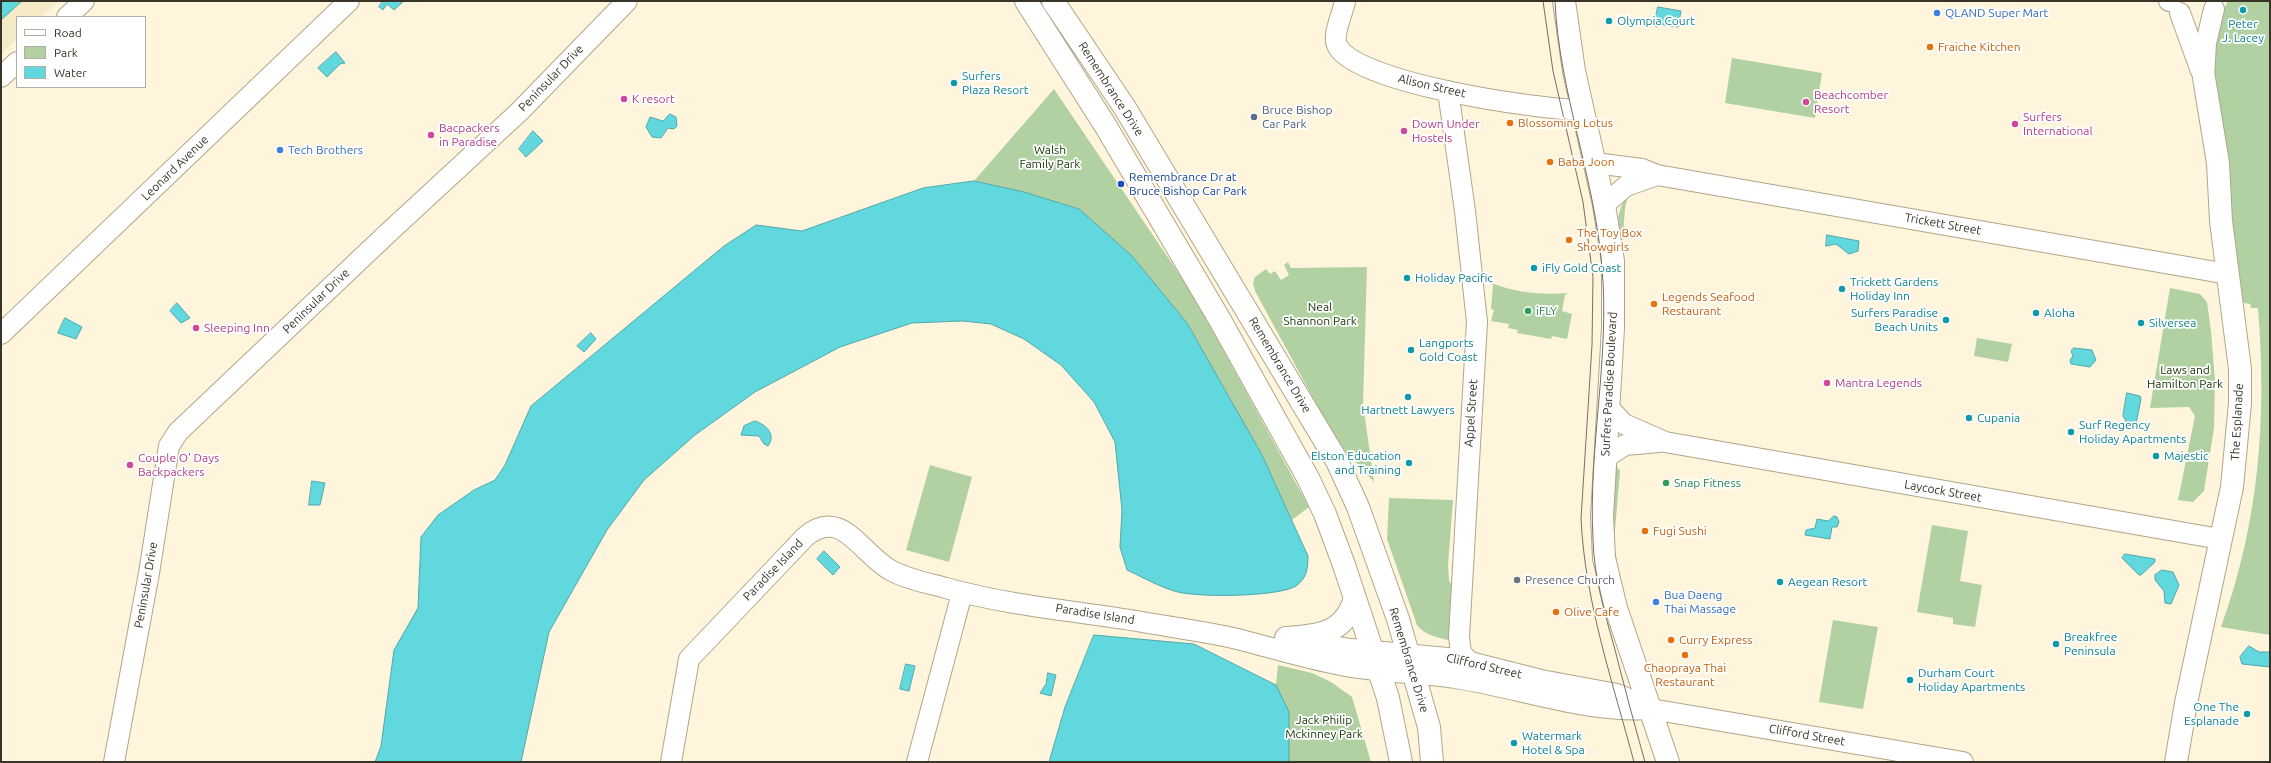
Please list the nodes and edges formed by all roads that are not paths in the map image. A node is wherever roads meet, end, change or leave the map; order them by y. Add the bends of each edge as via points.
1 (84, 1) edge
2 (349, 1) edge
3 (626, 1) edge
4 (1026, 1) edge
5 (1053, 1) edge
6 (1345, 1) edge
7 (1564, 1) edge
8 (2172, 4) edge
9 (2217, 5) edge
10 (68, 16) edge
11 (16, 63) edge
12 (1, 77) edge
13 (2204, 78) junction
14 (1448, 91) junction
15 (1582, 110) junction
16 (1595, 163) junction
17 (1657, 175) junction
18 (1604, 205) junction
19 (2228, 274) junction
20 (1, 334) edge
21 (1608, 407) junction
22 (1665, 442) junction
23 (1605, 458) junction
24 (2220, 539) junction
25 (962, 593) junction
26 (1355, 598) junction
27 (1227, 637) junction
28 (1286, 638) junction
29 (1375, 661) junction
30 (1470, 662) junction
31 (1411, 664) junction
32 (1651, 709) junction
33 (114, 762) edge
34 (671, 762) edge
35 (917, 762) edge
36 (1401, 762) edge
37 (1432, 762) edge
38 (1668, 762) edge
39 (1963, 762) edge
40 (2176, 762) edge

1 - 10 street
2 - 20 street, Leonard Avenue
3 - 33 street, Peninsular Drive via 519,112 190,421 169,446
4 - 26 main road, Remembrance Drive via 1113,138 1220,320 1308,478 1325,514
5 - 31 main road, Remembrance Drive via 1129,115 1337,461 1358,507 1398,619
6 - 14 street, Alison Street via 1335,38 1343,53 1389,76 1412,84
7 - 15 main road, Surfers Paradise Boulevard via 1568,39
8 - 9 street via 2191,17 2200,17
8 - 13 street, The Esplanade
9 - 13 street, The Esplanade via 2206,43
11 - 12 street
13 - 19 main road, The Esplanade via 2218,163 2221,221
14 - 15 street, Alison Street via 1546,107
14 - 30 street, Appel Street via 1477,322 1459,637 1462,653
15 - 16 main road, Surfers Paradise Boulevard
16 - 17 street, Trickett Street via 1642,169
16 - 18 main road, Surfers Paradise Boulevard
17 - 18 street, Trickett Street via 1626,186
17 - 19 street, Trickett Street
18 - 21 main road, Surfers Paradise Boulevard via 1613,261 1614,288 1614,328
19 - 24 main road, The Esplanade via 2240,369 2240,403 2232,487
21 - 22 street, Laycock Street via 1624,424
21 - 23 main road, Surfers Paradise Boulevard
22 - 23 street, Laycock Street via 1625,445
22 - 24 street, Laycock Street
23 - 32 main road, Surfers Paradise Boulevard via 1602,516 1608,580
24 - 40 main road, The Esplanade
25 - 27 street, Paradise Island
25 - 34 street, Paradise Island via 908,578 890,570 876,561 856,541 833,526 821,527 811,532 689,659
25 - 35 street
26 - 28 main road via 1347,617 1331,630 1310,636
26 - 29 main road, Remembrance Drive
27 - 28 street, Paradise Island via 1259,635
27 - 29 street, Paradise Island via 1339,665
28 - 29 street, Paradise Island
29 - 31 street
29 - 36 main road, Remembrance Drive via 1388,698
30 - 31 street, Clifford Street via 1441,656
30 - 32 street, Clifford Street via 1541,680 1617,694
31 - 32 street, Clifford Street via 1453,677 1590,707
31 - 37 main road, Remembrance Drive via 1429,727
32 - 38 main road, Surfers Paradise Boulevard
32 - 39 street, Clifford Street

